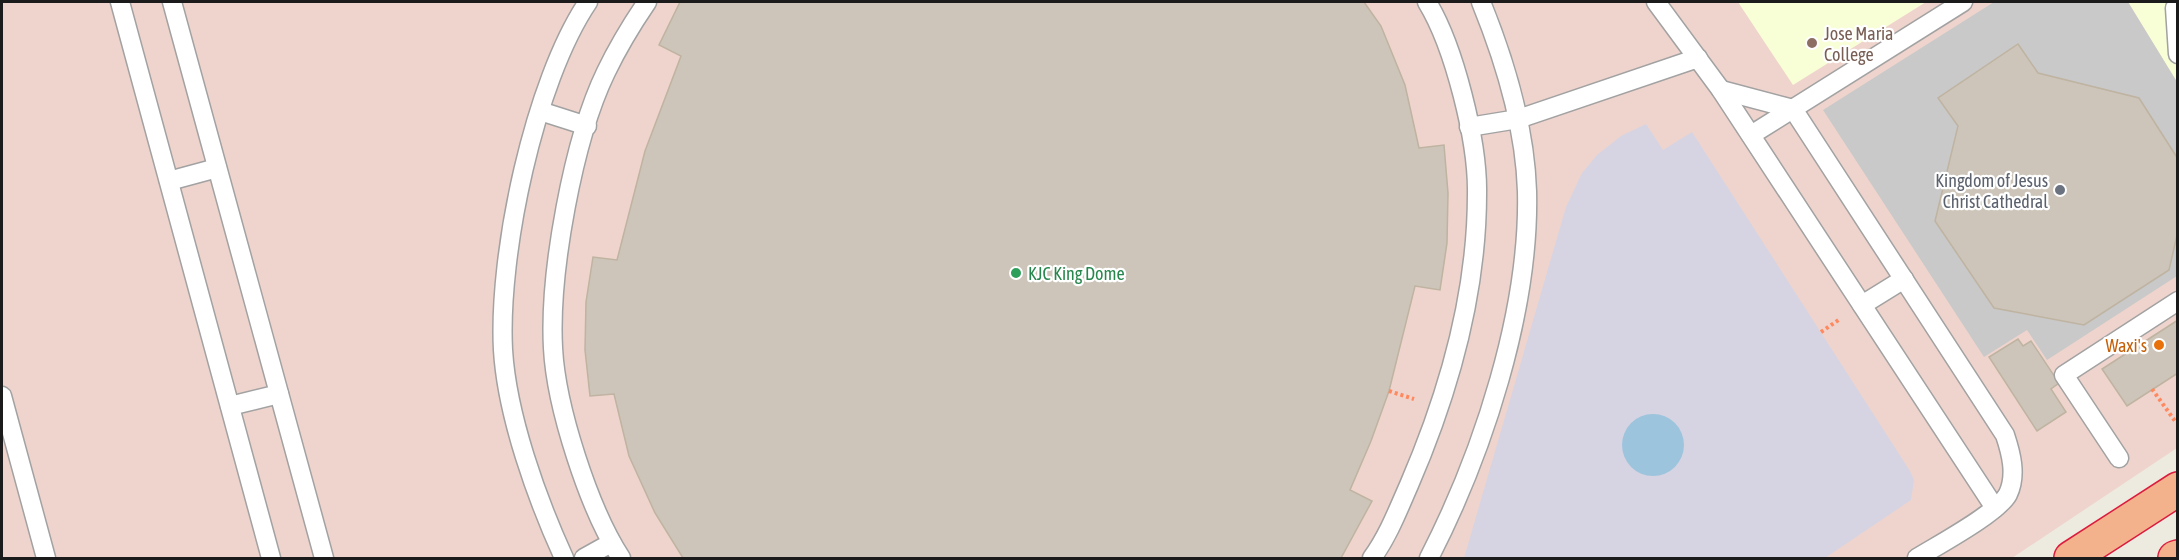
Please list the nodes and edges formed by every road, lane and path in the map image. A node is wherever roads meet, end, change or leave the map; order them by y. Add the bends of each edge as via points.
1 (120, 2) edge
2 (172, 2) edge
3 (588, 2) edge
4 (647, 2) edge
5 (1427, 2) edge
6 (1481, 2) edge
7 (1656, 2) edge
8 (1963, 2) edge
9 (2174, 6) edge
10 (2177, 52) edge
11 (1698, 58) junction
12 (1721, 90) junction
13 (1793, 109) junction
14 (540, 111) junction
15 (1518, 119) junction
16 (587, 126) junction
17 (1469, 127) junction
18 (1751, 135) junction
19 (217, 168) junction
20 (169, 181) junction
21 (1904, 279) junction
22 (2178, 301) edge
23 (1862, 305) junction
24 (2152, 389) dead end
25 (279, 394) junction
26 (2, 396) edge
27 (230, 406) junction
28 (2175, 421) dead end
29 (2119, 458) dead end
30 (2178, 489) edge
31 (1995, 508) junction
32 (611, 543) junction
33 (46, 558) edge
34 (271, 558) edge
35 (324, 558) edge
36 (564, 558) edge
37 (584, 558) edge
38 (621, 558) edge
39 (1372, 558) edge
40 (1429, 558) edge
41 (1917, 558) edge
42 (2071, 558) edge

1 - 20 lane
2 - 19 lane
3 - 14 lane via 559,57
4 - 16 lane via 605,74
5 - 17 lane via 1457,71
6 - 15 lane via 1503,56
7 - 11 lane
8 - 13 lane
9 - 10 lane
11 - 12 lane
11 - 15 lane
12 - 13 lane
12 - 18 lane
13 - 18 lane
13 - 21 lane
14 - 16 lane
14 - 36 lane via 512,237 504,294 503,351 528,465
15 - 17 lane
15 - 40 lane via 1527,190 1525,248 1516,303 1486,422 1468,473
16 - 32 lane via 572,184 553,298 553,350 575,449 590,498
17 - 39 lane via 1477,191 1475,243 1456,347 1422,456
18 - 23 lane
19 - 20 lane
19 - 25 lane
20 - 27 lane
21 - 23 lane
21 - 31 lane via 2005,435 2012,455 2012,477 2008,494
22 - 29 lane via 2064,375
23 - 31 lane
24 - 28 path
25 - 27 lane
25 - 35 lane
26 - 33 lane
27 - 34 lane
30 - 42 highway
31 - 41 lane
32 - 37 lane
32 - 38 lane

